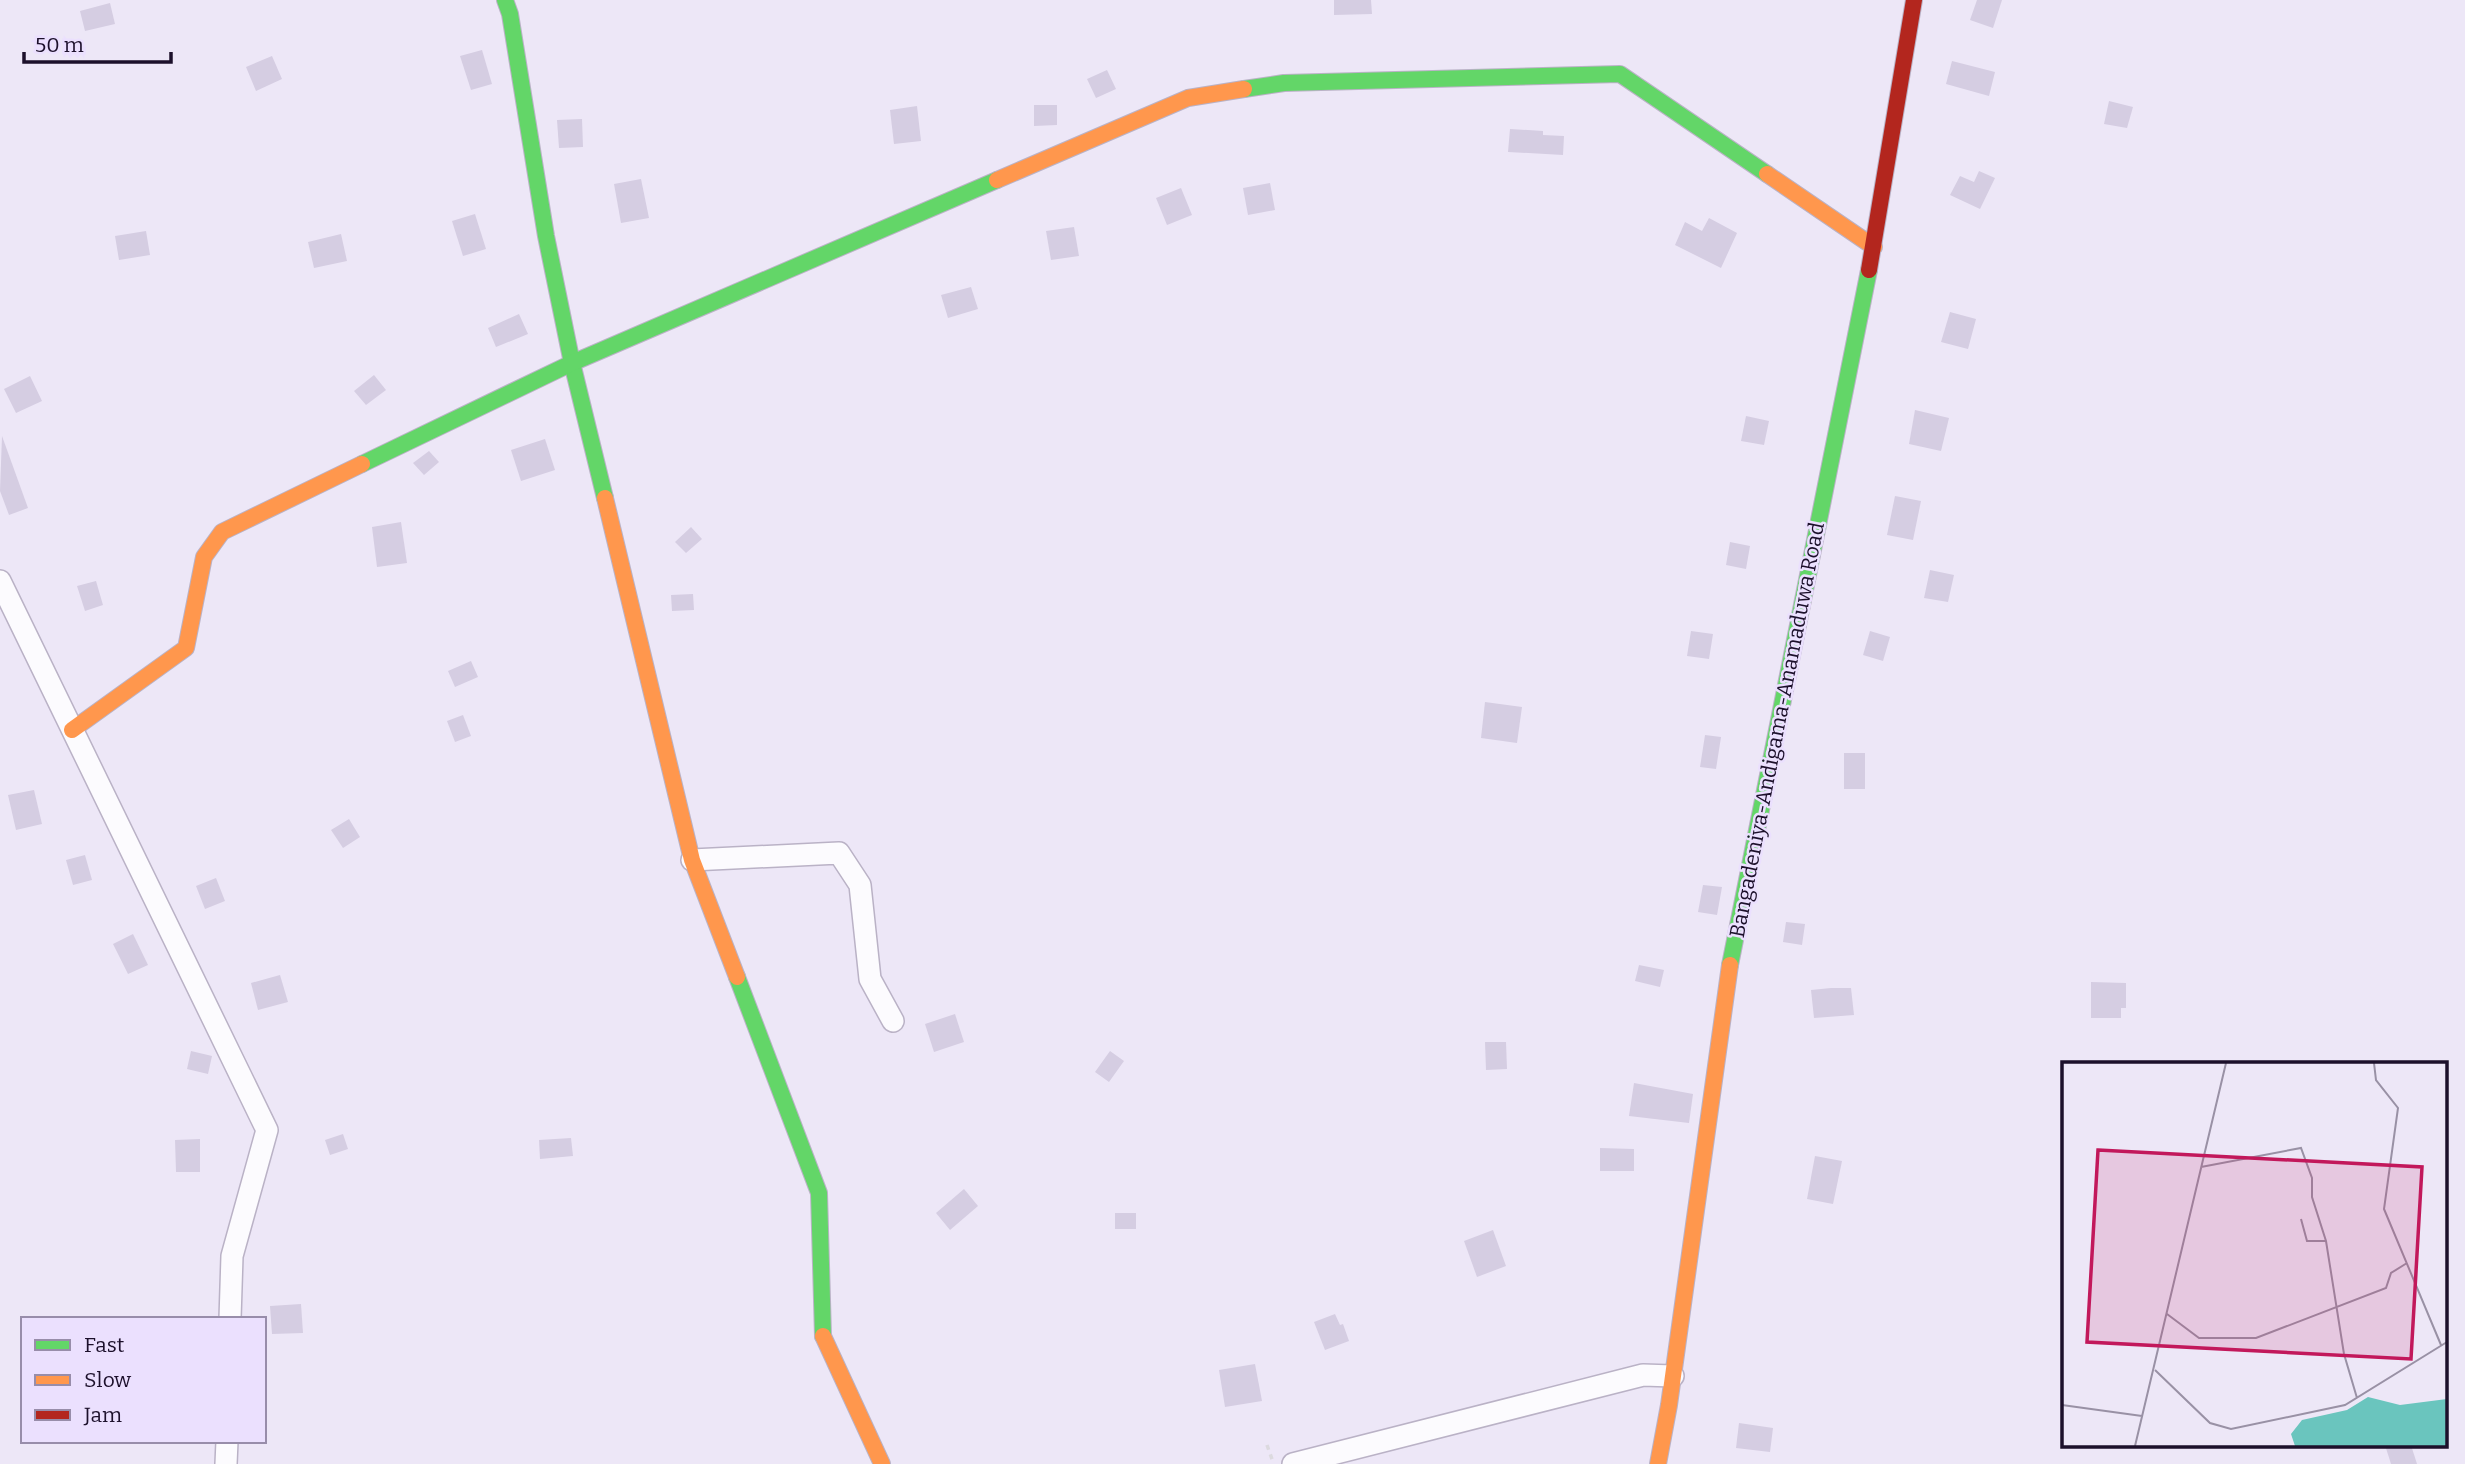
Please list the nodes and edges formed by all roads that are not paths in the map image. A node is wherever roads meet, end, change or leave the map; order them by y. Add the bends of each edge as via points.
1 (505, 0) edge
2 (1914, 0) edge
3 (1874, 247) junction
4 (572, 363) junction
5 (0, 581) edge
6 (72, 730) junction
7 (692, 860) junction
8 (893, 1021) dead end
9 (230, 1317) edge
10 (1673, 1376) junction
11 (227, 1443) edge
12 (226, 1464) edge
13 (882, 1464) edge
14 (1293, 1464) edge
15 (1657, 1464) edge

1 - 4 street
2 - 3 street, Bangadeniya-Andigama-Anamaduwa Road
3 - 4 street via 1620,74 1284,83 1188,98
3 - 10 street, Bangadeniya-Andigama-Anamaduwa Road via 1734,939
4 - 6 street via 222,532 204,557 186,648
4 - 7 street
5 - 6 street
6 - 9 street via 267,1130 232,1256
7 - 8 street via 839,853 860,885 870,979
7 - 13 street via 819,1193 824,1337
10 - 14 street via 1643,1375
10 - 15 street, Bangadeniya-Andigama-Anamaduwa Road
11 - 12 street

